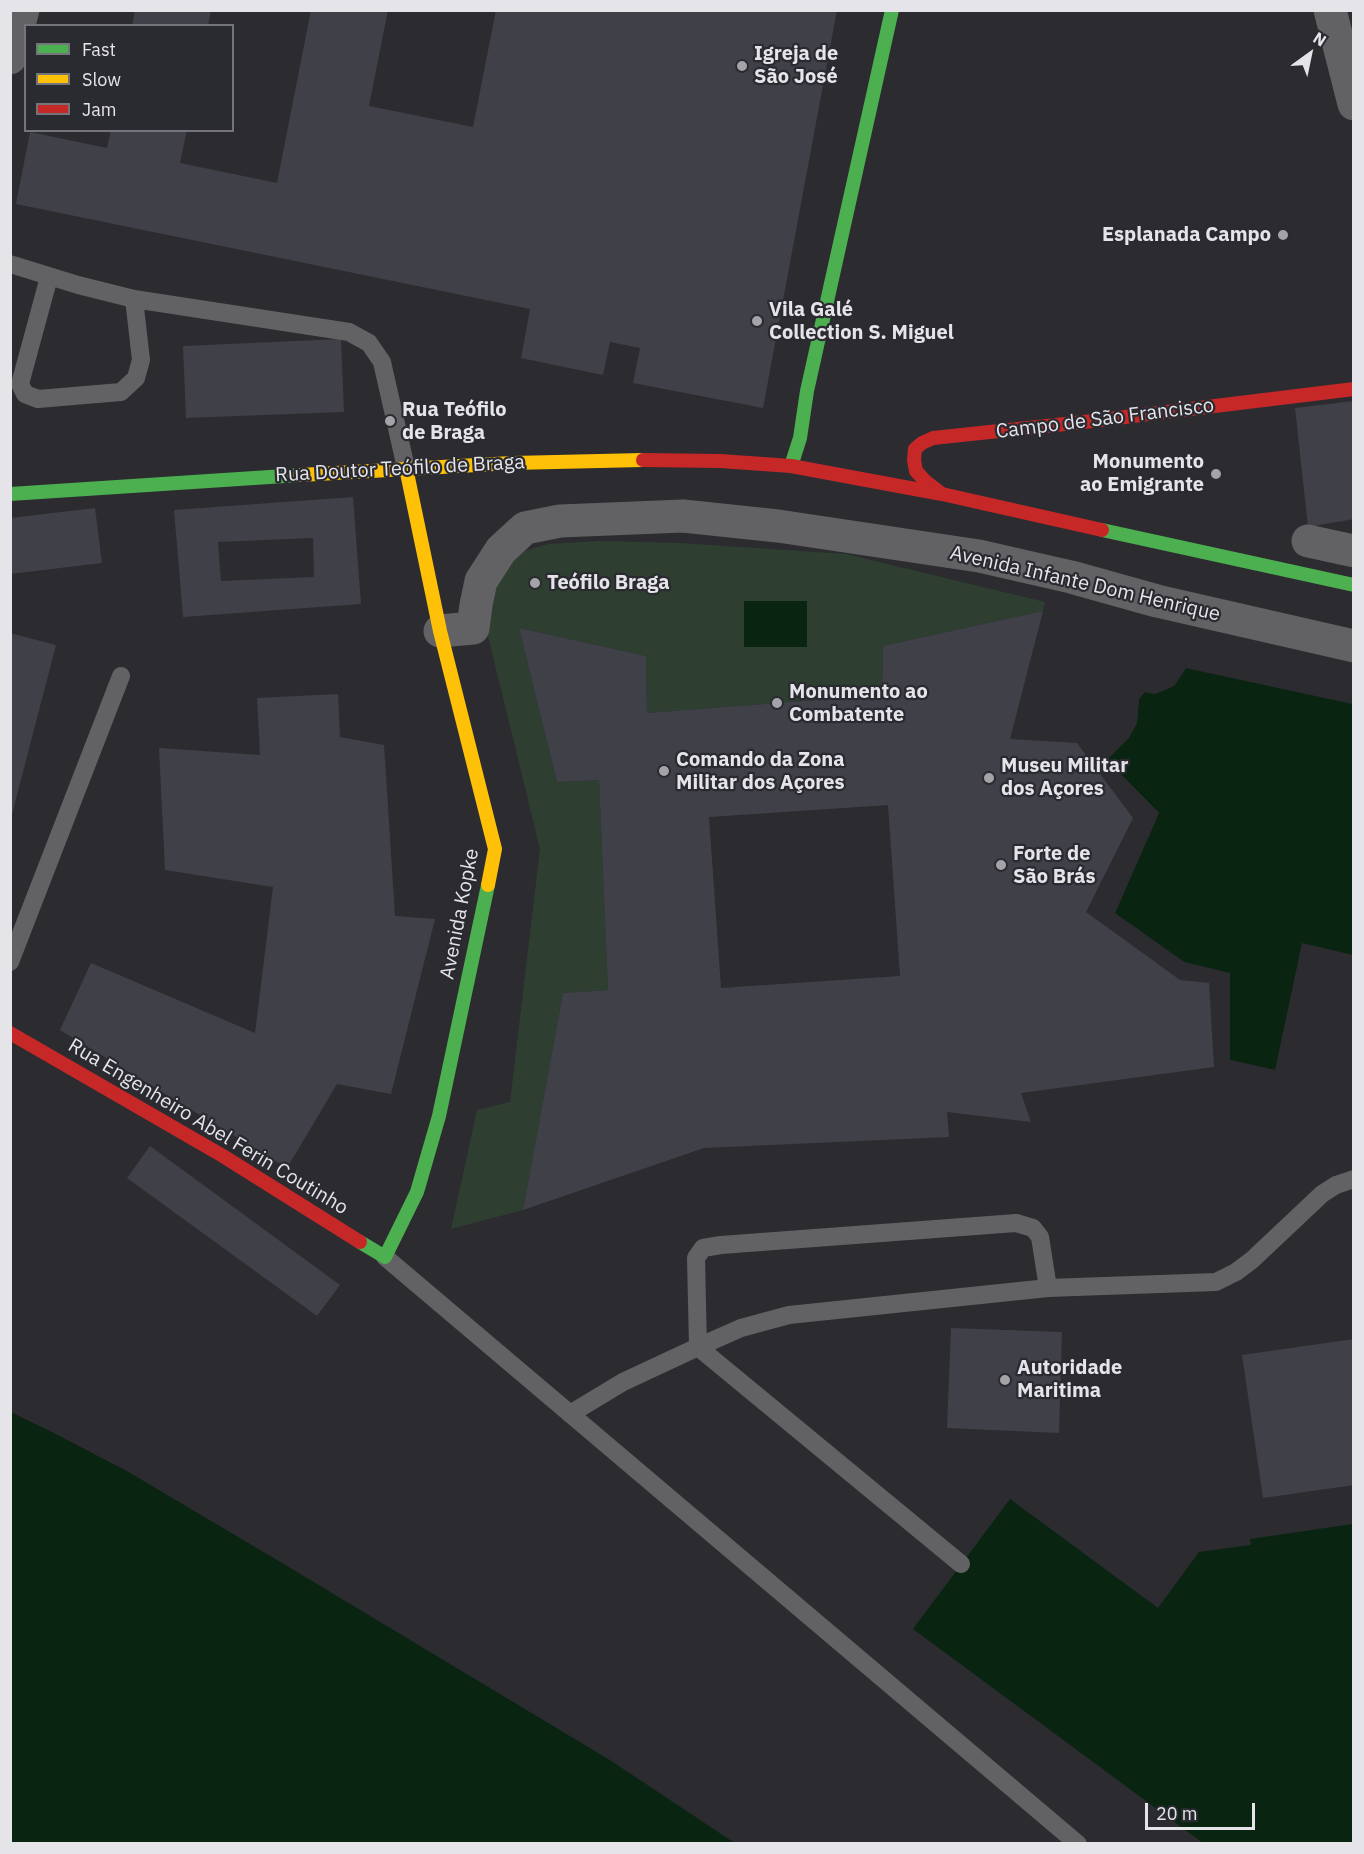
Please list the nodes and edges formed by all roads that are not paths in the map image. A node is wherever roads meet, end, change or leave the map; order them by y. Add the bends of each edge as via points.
1 (23, 10) edge
2 (892, 10) edge
3 (1330, 10) edge
4 (10, 58) edge
5 (1353, 104) edge
6 (10, 264) edge
7 (49, 277) junction
8 (134, 299) junction
9 (1353, 388) edge
10 (790, 466) junction
11 (406, 468) junction
12 (10, 494) edge
13 (942, 494) junction
14 (1353, 534) edge
15 (1353, 551) edge
16 (1353, 585) edge
17 (440, 631) junction
18 (1353, 646) edge
19 (121, 676) dead end
20 (10, 962) edge
21 (10, 1033) edge
22 (1353, 1179) edge
23 (385, 1257) junction
24 (1048, 1288) junction
25 (698, 1347) junction
26 (570, 1413) junction
27 (961, 1564) dead end
28 (1078, 1844) edge

1 - 4 street
2 - 10 street via 807,391 800,438
3 - 5 street
6 - 7 lane
7 - 8 lane
7 - 8 lane via 20,384 25,394 38,399 122,392 136,378 141,360
8 - 11 lane via 349,332 369,343 382,362
9 - 13 street, Campo de São Francisco via 933,438 915,449 915,471
10 - 11 street, Rua Doutor Teófilo de Braga via 598,460
10 - 13 street
11 - 12 street, Rua Doutor Teófilo de Braga
11 - 17 street, Avenida Kopke
13 - 16 street
14 - 15 street via 1308,541
17 - 18 street, Avenida Infante Dom Henrique via 473,628 481,581 501,550 525,528 560,521 683,516 979,556
17 - 23 street, Avenida Kopke via 495,849 439,1116 417,1192
19 - 20 lane
21 - 23 street, Rua Engenheiro Abel Ferin Coutinho via 224,1156
22 - 24 lane via 1322,1194 1252,1260 1216,1282
23 - 26 lane
24 - 25 lane via 789,1316 741,1328
24 - 25 lane via 1040,1237 1033,1228 1016,1223 703,1248 696,1258
25 - 26 lane via 623,1382
25 - 27 lane
26 - 28 lane

